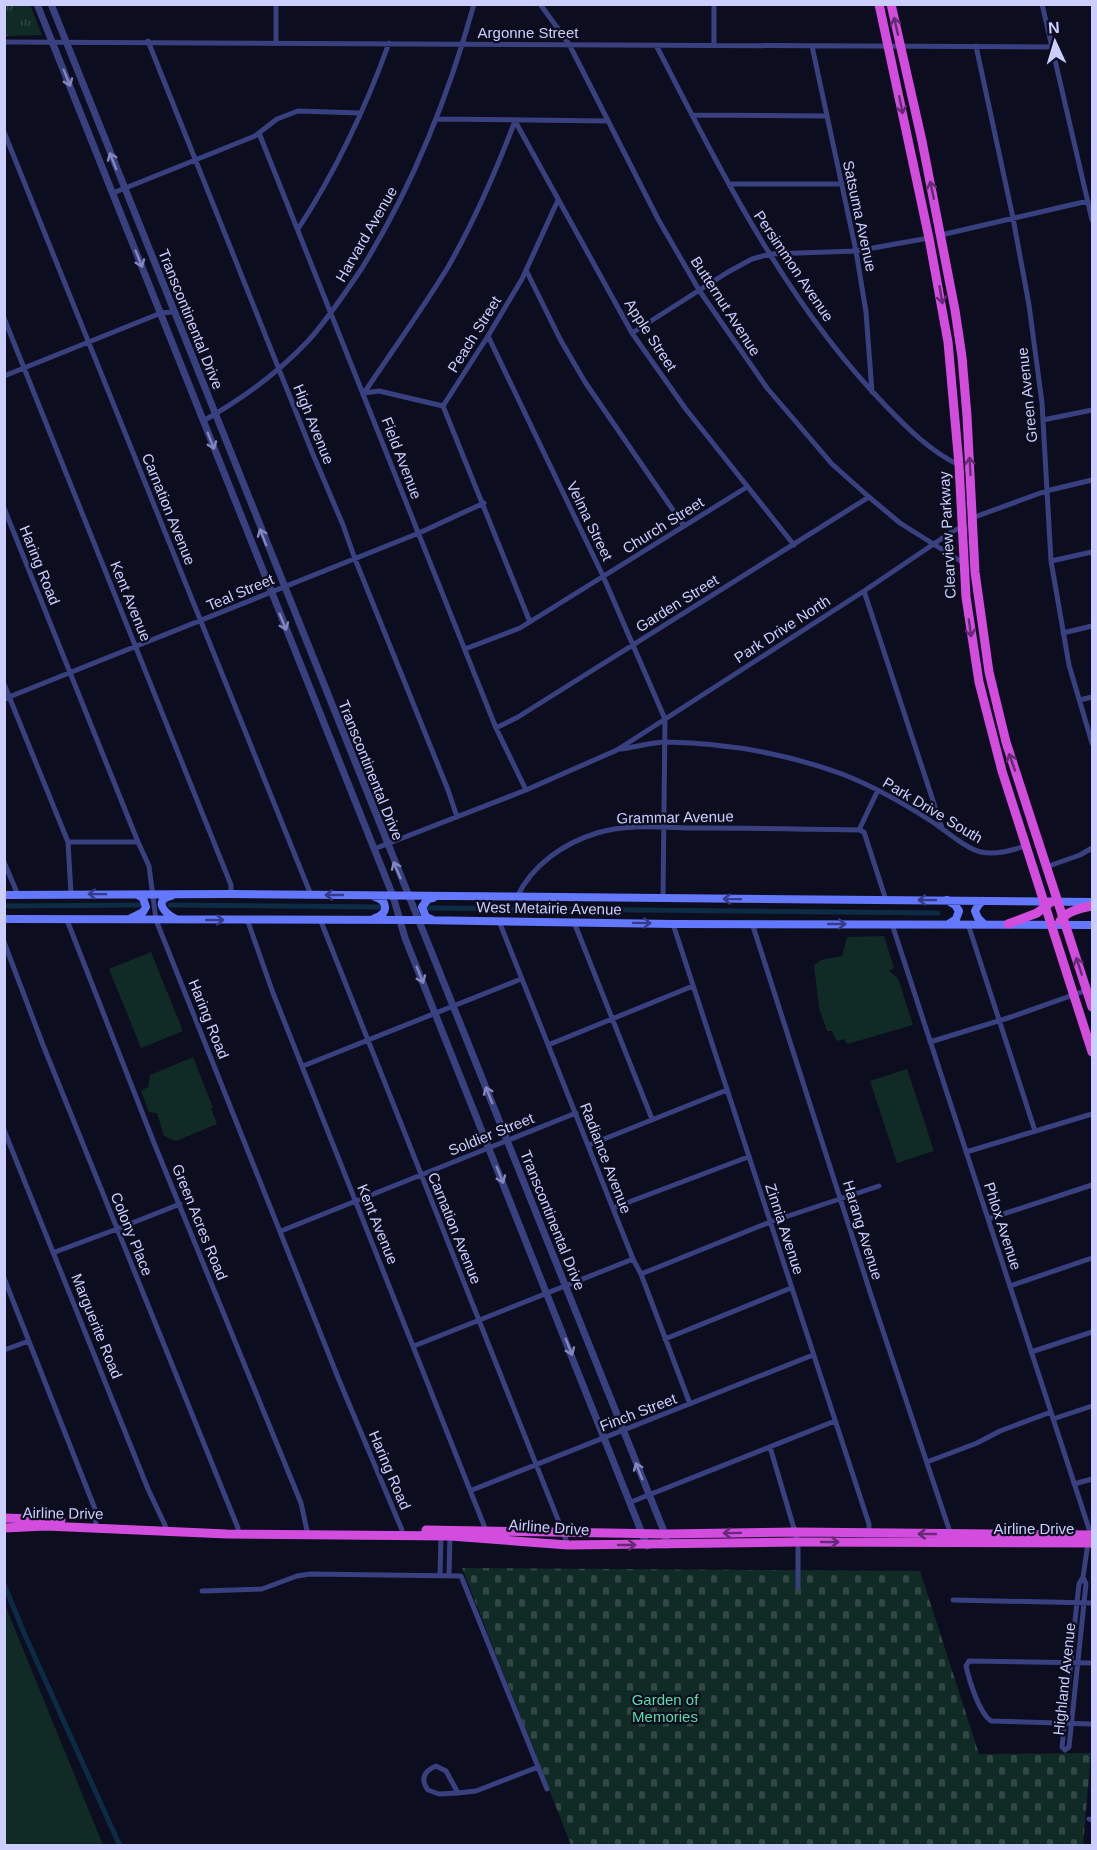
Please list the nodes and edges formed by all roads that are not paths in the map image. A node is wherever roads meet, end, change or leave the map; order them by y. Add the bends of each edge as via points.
1 (38, 4) edge
2 (51, 4) edge
3 (276, 4) edge
4 (474, 4) edge
5 (540, 4) edge
6 (714, 4) edge
7 (879, 4) edge
8 (891, 4) edge
9 (1042, 4) edge
10 (52, 41) junction
11 (65, 41) junction
12 (148, 41) junction
13 (4, 42) edge
14 (276, 43) junction
15 (389, 43) junction
16 (463, 43) junction
17 (568, 44) junction
18 (656, 45) junction
19 (714, 45) junction
20 (812, 46) junction
21 (976, 46) junction
22 (889, 47) junction
23 (901, 47) junction
24 (1052, 47) junction
25 (360, 113) junction
26 (692, 115) junction
27 (826, 116) junction
28 (436, 119) junction
29 (515, 121) junction
30 (607, 121) junction
31 (4, 132) edge
32 (259, 133) junction
33 (195, 160) junction
34 (729, 184) junction
35 (842, 184) junction
36 (124, 188) junction
37 (112, 193) junction
38 (558, 200) junction
39 (1088, 201) junction
40 (924, 214) junction
41 (1013, 218) junction
42 (1092, 220) edge
43 (298, 229) junction
44 (941, 235) junction
45 (929, 238) junction
46 (856, 251) junction
47 (770, 254) junction
48 (946, 259) junction
49 (525, 270) junction
50 (699, 290) junction
51 (173, 312) junction
52 (332, 312) junction
53 (160, 313) junction
54 (4, 318) edge
55 (632, 333) junction
56 (488, 336) junction
57 (89, 342) junction
58 (24, 368) junction
59 (279, 369) junction
60 (4, 376) edge
61 (203, 387) junction
62 (191, 391) junction
63 (872, 392) junction
64 (363, 393) junction
65 (443, 406) junction
66 (1092, 410) edge
67 (214, 415) junction
68 (1043, 420) junction
69 (203, 421) junction
70 (959, 465) junction
71 (959, 476) junction
72 (1092, 480) edge
73 (747, 487) junction
74 (1046, 491) junction
75 (869, 497) junction
76 (484, 503) junction
77 (4, 508) edge
78 (972, 518) junction
79 (684, 526) junction
80 (960, 528) junction
81 (419, 533) junction
82 (932, 544) junction
83 (794, 545) junction
84 (1092, 552) edge
85 (355, 559) junction
86 (1051, 561) junction
87 (962, 562) junction
88 (975, 566) junction
89 (603, 576) junction
90 (283, 587) junction
91 (864, 591) junction
92 (272, 592) junction
93 (201, 622) junction
94 (530, 622) junction
95 (1092, 626) edge
96 (1063, 633) junction
97 (634, 643) junction
98 (136, 647) junction
99 (465, 649) junction
100 (71, 673) junction
101 (4, 684) edge
102 (1092, 697) edge
103 (7, 698) edge
104 (1080, 700) junction
105 (665, 719) junction
106 (496, 728) junction
107 (664, 742) junction
108 (1092, 742) edge
109 (617, 750) junction
110 (526, 790) junction
111 (878, 790) junction
112 (457, 817) junction
113 (1020, 823) junction
114 (663, 828) junction
115 (942, 828) junction
116 (859, 830) junction
117 (68, 842) junction
118 (138, 842) junction
119 (386, 845) junction
120 (1026, 846) junction
121 (1040, 847) junction
122 (1092, 848) edge
123 (374, 849) junction
124 (4, 862) edge
125 (1046, 867) junction
126 (71, 894) junction
127 (231, 894) junction
128 (4, 895) edge
129 (18, 895) junction
130 (136, 895) junction
131 (153, 895) junction
132 (175, 895) junction
133 (311, 895) junction
134 (371, 895) junction
135 (393, 896) junction
136 (408, 896) junction
137 (441, 896) junction
138 (517, 897) junction
139 (663, 898) junction
140 (886, 900) junction
141 (946, 900) junction
142 (985, 901) junction
143 (1050, 903) junction
144 (1092, 904) edge
145 (4, 919) edge
146 (320, 919) junction
147 (67, 920) junction
148 (123, 920) junction
149 (156, 920) junction
150 (180, 920) junction
151 (247, 920) junction
152 (371, 920) junction
153 (400, 920) junction
154 (418, 920) junction
155 (434, 920) junction
156 (500, 921) junction
157 (574, 922) junction
158 (752, 923) junction
159 (1059, 923) junction
160 (673, 924) junction
161 (892, 924) junction
162 (949, 924) junction
163 (968, 924) junction
164 (984, 924) junction
165 (1008, 924) junction
166 (1092, 925) edge
167 (4, 942) edge
168 (521, 979) junction
169 (693, 986) junction
170 (1087, 990) junction
171 (1074, 993) junction
172 (453, 1007) junction
173 (1092, 1007) edge
174 (436, 1014) junction
175 (612, 1019) junction
176 (999, 1020) junction
177 (368, 1042) junction
178 (930, 1042) junction
179 (548, 1045) junction
180 (1092, 1048) edge
181 (303, 1066) junction
182 (727, 1090) junction
183 (576, 1113) junction
184 (1092, 1113) edge
185 (652, 1119) junction
186 (4, 1130) edge
187 (1035, 1131) junction
188 (507, 1141) junction
189 (589, 1145) junction
190 (489, 1148) junction
191 (966, 1152) junction
192 (748, 1157) junction
193 (421, 1174) junction
194 (1092, 1185) edge
195 (879, 1186) dead end
196 (841, 1198) junction
197 (356, 1201) junction
198 (180, 1204) junction
199 (613, 1208) junction
200 (988, 1219) junction
201 (770, 1222) junction
202 (117, 1230) junction
203 (281, 1231) junction
204 (55, 1252) junction
205 (1092, 1258) edge
206 (633, 1259) junction
207 (641, 1274) junction
208 (4, 1278) edge
209 (565, 1286) junction
210 (1010, 1286) junction
211 (791, 1288) junction
212 (547, 1293) junction
213 (478, 1321) junction
214 (1092, 1332) edge
215 (665, 1339) junction
216 (28, 1341) junction
217 (414, 1346) junction
218 (4, 1350) edge
219 (1031, 1352) junction
220 (813, 1355) junction
221 (690, 1404) junction
222 (1092, 1406) edge
223 (1052, 1416) junction
224 (836, 1421) junction
225 (623, 1431) junction
226 (605, 1438) junction
227 (770, 1447) junction
228 (927, 1462) junction
229 (536, 1465) junction
230 (1092, 1479) edge
231 (1074, 1484) junction
232 (472, 1490) junction
233 (649, 1496) junction
234 (631, 1502) junction
235 (4, 1518) edge
236 (96, 1525) junction
237 (4, 1528) edge
238 (165, 1528) junction
239 (238, 1531) junction
240 (308, 1532) junction
241 (564, 1532) junction
242 (402, 1533) junction
243 (445, 1533) junction
244 (487, 1534) junction
245 (644, 1534) junction
246 (664, 1534) junction
247 (797, 1537) junction
248 (869, 1538) junction
249 (951, 1538) junction
250 (1091, 1539) edge
251 (568, 1545) junction
252 (647, 1545) junction
253 (667, 1545) junction
254 (440, 1575) junction
255 (449, 1575) junction
256 (1083, 1577) junction
257 (798, 1587) dead end
258 (202, 1591) dead end
259 (953, 1600) dead end
260 (1077, 1602) junction
261 (1084, 1603) junction
262 (1092, 1603) edge
263 (1074, 1662) junction
264 (1092, 1662) edge
265 (1064, 1724) junction
266 (1071, 1724) junction
267 (1092, 1724) edge
268 (538, 1767) junction
269 (547, 1789) dead end
270 (459, 1793) junction

1 - 10 street, Transcontinental Drive
2 - 11 street, Transcontinental Drive
3 - 14 street
4 - 16 street, Harvard Avenue
5 - 17 street, Butternut Avenue
6 - 19 street
7 - 22 highway, Clearview Parkway
23 -> 8 highway, Clearview Parkway
9 - 24 street
10 - 11 street, Argonne Street
10 - 13 street, Argonne Street
10 -> 37 street, Transcontinental Drive
11 - 12 street, Argonne Street
36 -> 11 street, Transcontinental Drive
12 - 14 street, Argonne Street
12 - 33 street, High Avenue
14 - 15 street, Argonne Street
15 - 16 street, Argonne Street
15 - 25 street
16 - 17 street, Argonne Street
16 - 28 street, Harvard Avenue
17 - 18 street, Argonne Street
17 - 30 street, Butternut Avenue
18 - 19 street, Argonne Street
18 - 26 street, Persimmon Avenue
19 - 20 street, Argonne Street
20 - 22 street, Argonne Street
20 - 27 street, Satsuma Avenue
21 - 23 street, Argonne Street
21 - 24 street, Argonne Street
21 - 41 street, Green Avenue
22 - 23 street, Argonne Street
22 -> 40 highway, Clearview Parkway
44 -> 23 highway, Clearview Parkway
24 - 39 street
25 - 32 street via 298,111 277,119
25 - 43 street
26 - 27 street
26 - 34 street, Persimmon Avenue
27 - 35 street, Satsuma Avenue
28 - 29 street
28 - 52 street, Harvard Avenue via 410,183
29 - 30 street
29 - 38 street, Apple Street
29 - 64 street via 498,165 448,266
30 - 50 street, Butternut Avenue
31 - 57 street, Carnation Avenue
32 - 33 street
32 - 43 street, Field Avenue
33 - 36 street
33 - 59 street, High Avenue
34 - 35 street
34 - 47 street, Persimmon Avenue
35 - 46 street, Satsuma Avenue
36 - 37 street
36 - 51 street, Transcontinental Drive
37 -> 53 street, Transcontinental Drive
38 - 49 street, Peach Street
38 - 55 street, Apple Street
39 - 41 street
39 - 42 street
40 - 44 highway via 929,217 934,234
40 - 45 highway, Clearview Parkway
41 - 44 street
41 - 68 street, Green Avenue via 1029,305
43 - 52 street, Field Avenue
44 - 48 highway, Clearview Parkway
45 - 46 street
45 - 48 highway via 936,239 940,256
45 -> 70 highway, Clearview Parkway via 948,342
46 - 47 street
46 - 63 street, Satsuma Avenue via 866,312
47 - 50 street via 752,259
47 - 63 street, Persimmon Avenue via 814,320
78 -> 48 highway, Clearview Parkway via 962,357
49 - 56 street, Peach Street
49 - 79 street via 585,382
50 - 55 street
50 - 75 street, Butternut Avenue via 767,388 832,464
51 - 53 street
51 - 61 street, Transcontinental Drive
52 - 59 street, Harvard Avenue
52 - 64 street, Field Avenue
53 - 57 street
53 - 62 street, Transcontinental Drive
54 - 58 street, Kent Avenue
55 - 73 street, Apple Street
56 - 65 street, Peach Street
56 - 89 street, Velma Street
57 - 58 street
57 - 93 street, Carnation Avenue
58 - 60 street
58 - 98 street, Kent Avenue
59 - 67 street, Harvard Avenue
59 - 85 street, High Avenue
61 - 62 street
61 - 67 street, Transcontinental Drive
62 - 69 street, Transcontinental Drive
63 - 70 street, Persimmon Avenue via 907,428
64 - 65 street via 379,391
64 - 81 street, Field Avenue
65 - 76 street
66 - 68 street
67 - 69 street, Harvard Avenue
90 -> 67 street, Transcontinental Drive
68 - 74 street, Green Avenue
69 -> 92 street, Transcontinental Drive
70 - 71 highway, Clearview Parkway
71 - 78 highway via 966,517
71 - 80 highway, Clearview Parkway
72 - 74 street
73 - 79 street, Church Street
73 - 83 street, Apple Street
74 - 78 street
74 - 86 street, Green Avenue
75 - 82 street, Butternut Avenue
75 - 83 street, Garden Street
76 - 81 street, Teal Street
76 - 94 street
77 - 100 street, Haring Road
78 - 88 highway, Clearview Parkway
79 - 89 street, Church Street
80 - 82 street, Park Drive North
80 - 87 highway, Clearview Parkway
80 - 88 highway via 967,532
81 - 85 street, Teal Street
81 - 99 street, Field Avenue
82 - 87 street, Butternut Avenue
82 - 91 street, Park Drive North
83 - 97 street, Garden Street
84 - 86 street
85 - 90 street, Teal Street
85 - 112 street, High Avenue
86 - 96 street, Green Avenue
87 -> 113 highway, Clearview Parkway via 979,682
121 -> 88 highway, Clearview Parkway via 998,713 982,633
89 - 94 street, Church Street
89 - 97 street, Velma Street
90 - 92 street, Teal Street
90 - 119 street, Transcontinental Drive
91 - 105 street, Park Drive North
91 - 115 street
92 - 93 street, Teal Street
92 -> 123 street, Transcontinental Drive
93 - 98 street, Teal Street
93 - 133 street, Carnation Avenue
94 - 99 street, Church Street
95 - 96 street
96 - 104 street, Green Avenue
97 - 105 street, Velma Street
97 - 106 street, Garden Street
98 - 100 street, Teal Street
98 - 127 street, Kent Avenue via 231,885
99 - 106 street, Field Avenue
100 - 103 street, Teal Street
100 - 118 street, Haring Road
101 - 103 street
102 - 104 street
103 - 117 street
104 - 108 street, Green Avenue
105 - 107 street
105 - 109 street, Park Drive North
106 - 110 street, Field Avenue
107 - 109 street, Park Drive South
107 - 111 street, Park Drive South via 784,757
107 - 114 street
109 - 110 street
110 - 112 street
111 - 115 street, Park Drive South
111 - 116 street
112 - 119 street
113 - 120 highway, Clearview Parkway
113 - 121 highway via 1027,826 1034,845
114 - 116 street, Grammar Avenue
114 - 138 street, Grammar Avenue via 609,830 586,837 565,847 535,870
114 - 139 street
115 - 120 street, Park Drive South via 980,852 1004,852
116 - 140 street via 864,832
117 - 118 street
117 - 126 street
118 - 131 street, Haring Road via 149,866
119 - 123 street
136 -> 119 street, Transcontinental Drive
120 - 143 highway, Clearview Parkway
121 - 125 highway, Clearview Parkway
122 - 125 street
123 - 135 street, Transcontinental Drive
124 - 129 street
125 - 143 highway, Clearview Parkway via 1053,888
126 - 129 main road, West Metairie Avenue
130 -> 126 main road, West Metairie Avenue
127 - 132 main road, West Metairie Avenue
127 - 133 main road, West Metairie Avenue
128 - 129 main road, West Metairie Avenue
130 - 131 main road, West Metairie Avenue
130 - 148 main road via 144,898 146,907 135,917
131 - 132 main road, West Metairie Avenue
131 - 149 street, Haring Road
132 - 150 main road via 166,897 162,908
134 -> 133 main road, West Metairie Avenue
134 - 135 main road, West Metairie Avenue
134 - 152 main road via 386,905 382,915
135 - 136 main road, West Metairie Avenue
135 - 153 street, Transcontinental Drive
136 - 137 main road, West Metairie Avenue
136 - 154 street, Transcontinental Drive
137 - 138 main road, West Metairie Avenue
137 - 155 main road via 428,899 422,907 426,916
138 - 139 main road, West Metairie Avenue
140 -> 139 main road, West Metairie Avenue
141 -> 140 main road, West Metairie Avenue
141 - 142 main road, West Metairie Avenue
141 - 162 main road via 959,911
142 - 143 main road, West Metairie Avenue
142 - 164 main road via 975,911
143 - 144 main road, West Metairie Avenue
143 - 159 highway, Clearview Parkway
143 - 165 highway via 1037,913
144 - 159 highway via 1075,910
145 - 147 main road, West Metairie Avenue
146 - 151 main road, West Metairie Avenue
146 - 152 main road, West Metairie Avenue
146 - 177 street, Carnation Avenue
147 - 148 main road, West Metairie Avenue
147 - 198 street, Green Acres Road
148 - 149 main road, West Metairie Avenue
149 - 150 main road, West Metairie Avenue
149 - 203 street, Haring Road
150 -> 151 main road, West Metairie Avenue
151 - 181 street, Kent Avenue
152 - 153 main road, West Metairie Avenue
153 - 154 main road, West Metairie Avenue
153 -> 174 street, Transcontinental Drive
154 - 155 main road, West Metairie Avenue
154 - 172 street, Transcontinental Drive
155 - 156 main road, West Metairie Avenue
156 - 157 main road, West Metairie Avenue
156 - 168 street, Radiance Avenue
157 -> 160 main road, West Metairie Avenue
157 - 175 street
158 - 160 main road, West Metairie Avenue
158 -> 161 main road, West Metairie Avenue
158 - 196 street, Harang Avenue
159 - 165 main road, West Metairie Avenue
159 - 166 main road, West Metairie Avenue
170 -> 159 highway, Clearview Parkway
159 - 171 highway, Clearview Parkway via 1056,939
160 - 169 street, Zinnia Avenue
161 - 162 main road, West Metairie Avenue
161 - 178 street, Phlox Avenue
162 - 163 main road, West Metairie Avenue
163 - 164 main road, West Metairie Avenue
163 - 176 street
164 - 165 main road, West Metairie Avenue
167 - 202 street, Colony Place
168 - 172 street
168 - 179 street, Radiance Avenue
169 - 175 street
169 - 182 street, Zinnia Avenue
170 - 171 street
170 - 173 highway, Clearview Parkway
171 - 176 street
171 - 180 highway, Clearview Parkway
172 - 174 street
188 -> 172 street, Transcontinental Drive
174 - 177 street
174 - 190 street, Transcontinental Drive
175 - 179 street
175 - 185 street
176 - 178 street
176 - 187 street
177 - 181 street
177 - 193 street, Carnation Avenue
178 - 191 street, Phlox Avenue
179 - 183 street, Radiance Avenue
181 - 197 street, Kent Avenue
182 - 185 street
182 - 192 street, Zinnia Avenue
183 - 188 street, Soldier Street
183 - 189 street, Radiance Avenue
184 - 187 street
185 - 189 street
186 - 204 street, Marguerite Road
187 - 191 street
188 - 190 street, Soldier Street
188 - 209 street, Transcontinental Drive
189 - 199 street, Radiance Avenue
190 - 193 street, Soldier Street
190 -> 212 street, Transcontinental Drive
191 - 200 street, Phlox Avenue
192 - 199 street
192 - 201 street, Zinnia Avenue
193 - 197 street, Soldier Street
193 - 213 street, Carnation Avenue
194 - 200 street
195 - 196 street
196 - 201 street
196 - 228 street, Harang Avenue
197 - 203 street, Soldier Street
197 - 217 street, Kent Avenue
198 - 202 street
198 - 240 street, Green Acres Road via 301,1503
199 - 206 street, Radiance Avenue
200 - 210 street, Phlox Avenue
201 - 207 street
201 - 211 street, Zinnia Avenue
202 - 204 street
202 - 239 street, Colony Place
203 - 242 street, Haring Road
204 - 238 street, Marguerite Road
205 - 210 street
206 - 207 street, Radiance Avenue
206 - 209 street
207 - 215 street, Radiance Avenue
208 - 216 street
209 - 212 street
209 - 225 street, Transcontinental Drive
210 - 219 street, Phlox Avenue
211 - 215 street
211 - 220 street, Zinnia Avenue
212 - 213 street
212 -> 226 street, Transcontinental Drive
213 - 217 street
213 - 229 street, Carnation Avenue
214 - 219 street
215 - 221 street, Radiance Avenue
216 - 218 street
216 - 236 street via 95,1509
217 - 232 street, Kent Avenue
219 - 223 street, Phlox Avenue
220 - 221 street, Finch Street
220 - 224 street, Zinnia Avenue
221 - 225 street, Finch Street
222 - 223 street
223 - 228 street via 1000,1431
223 - 231 street, Phlox Avenue
224 - 227 street
224 - 248 street, Zinnia Avenue via 869,1524
225 - 226 street, Finch Street
233 -> 225 street, Transcontinental Drive
226 - 229 street, Finch Street
226 - 234 street, Transcontinental Drive
227 - 233 street
227 - 247 street
228 - 249 street, Harang Avenue
229 - 232 street, Finch Street
229 - 241 street, Carnation Avenue
230 - 231 street
231 - 250 street, Phlox Avenue
232 - 244 street, Kent Avenue
233 - 234 street
233 - 246 street, Transcontinental Drive
234 - 245 street, Transcontinental Drive
235 - 236 highway, Airline Drive
236 - 237 highway, Airline Drive
236 - 238 highway, Airline Drive
238 - 239 highway, Airline Drive
239 - 240 highway, Airline Drive
240 - 242 highway, Airline Drive
241 - 244 highway, Airline Drive
241 - 245 highway, Airline Drive
241 - 251 street, Carnation Avenue
242 - 243 highway, Airline Drive
243 - 244 highway, Airline Drive
243 - 254 street
243 - 255 street
244 - 251 highway, Airline Drive
245 - 246 highway, Airline Drive
245 - 252 street, Transcontinental Drive
247 -> 246 highway, Airline Drive
246 - 253 street, Transcontinental Drive
247 - 248 highway, Airline Drive
247 - 253 highway, Airline Drive
247 - 257 street
248 - 249 highway, Airline Drive
249 - 250 highway, Airline Drive
250 - 256 street, Highland Avenue
251 -> 252 highway, Airline Drive
252 - 253 highway, Airline Drive
254 - 255 street
254 - 258 street via 310,1574 262,1589
255 - 268 street via 460,1576 463,1581
256 - 260 street, Highland Avenue
256 - 261 street, Highland Avenue
259 - 260 street
260 - 261 street
260 - 263 street, Highland Avenue
261 - 262 street
261 - 263 street, Highland Avenue
263 - 264 street
263 - 265 street, Highland Avenue
263 - 265 street via 969,1661 966,1666 981,1710 991,1721
263 - 266 street, Highland Avenue
265 - 266 street
265 - 266 street, Highland Avenue via 1065,1750 1069,1747
266 - 267 street
268 - 269 street
268 - 270 street via 476,1791
270 - 270 street via 428,1790 423,1780 428,1769 442,1767

